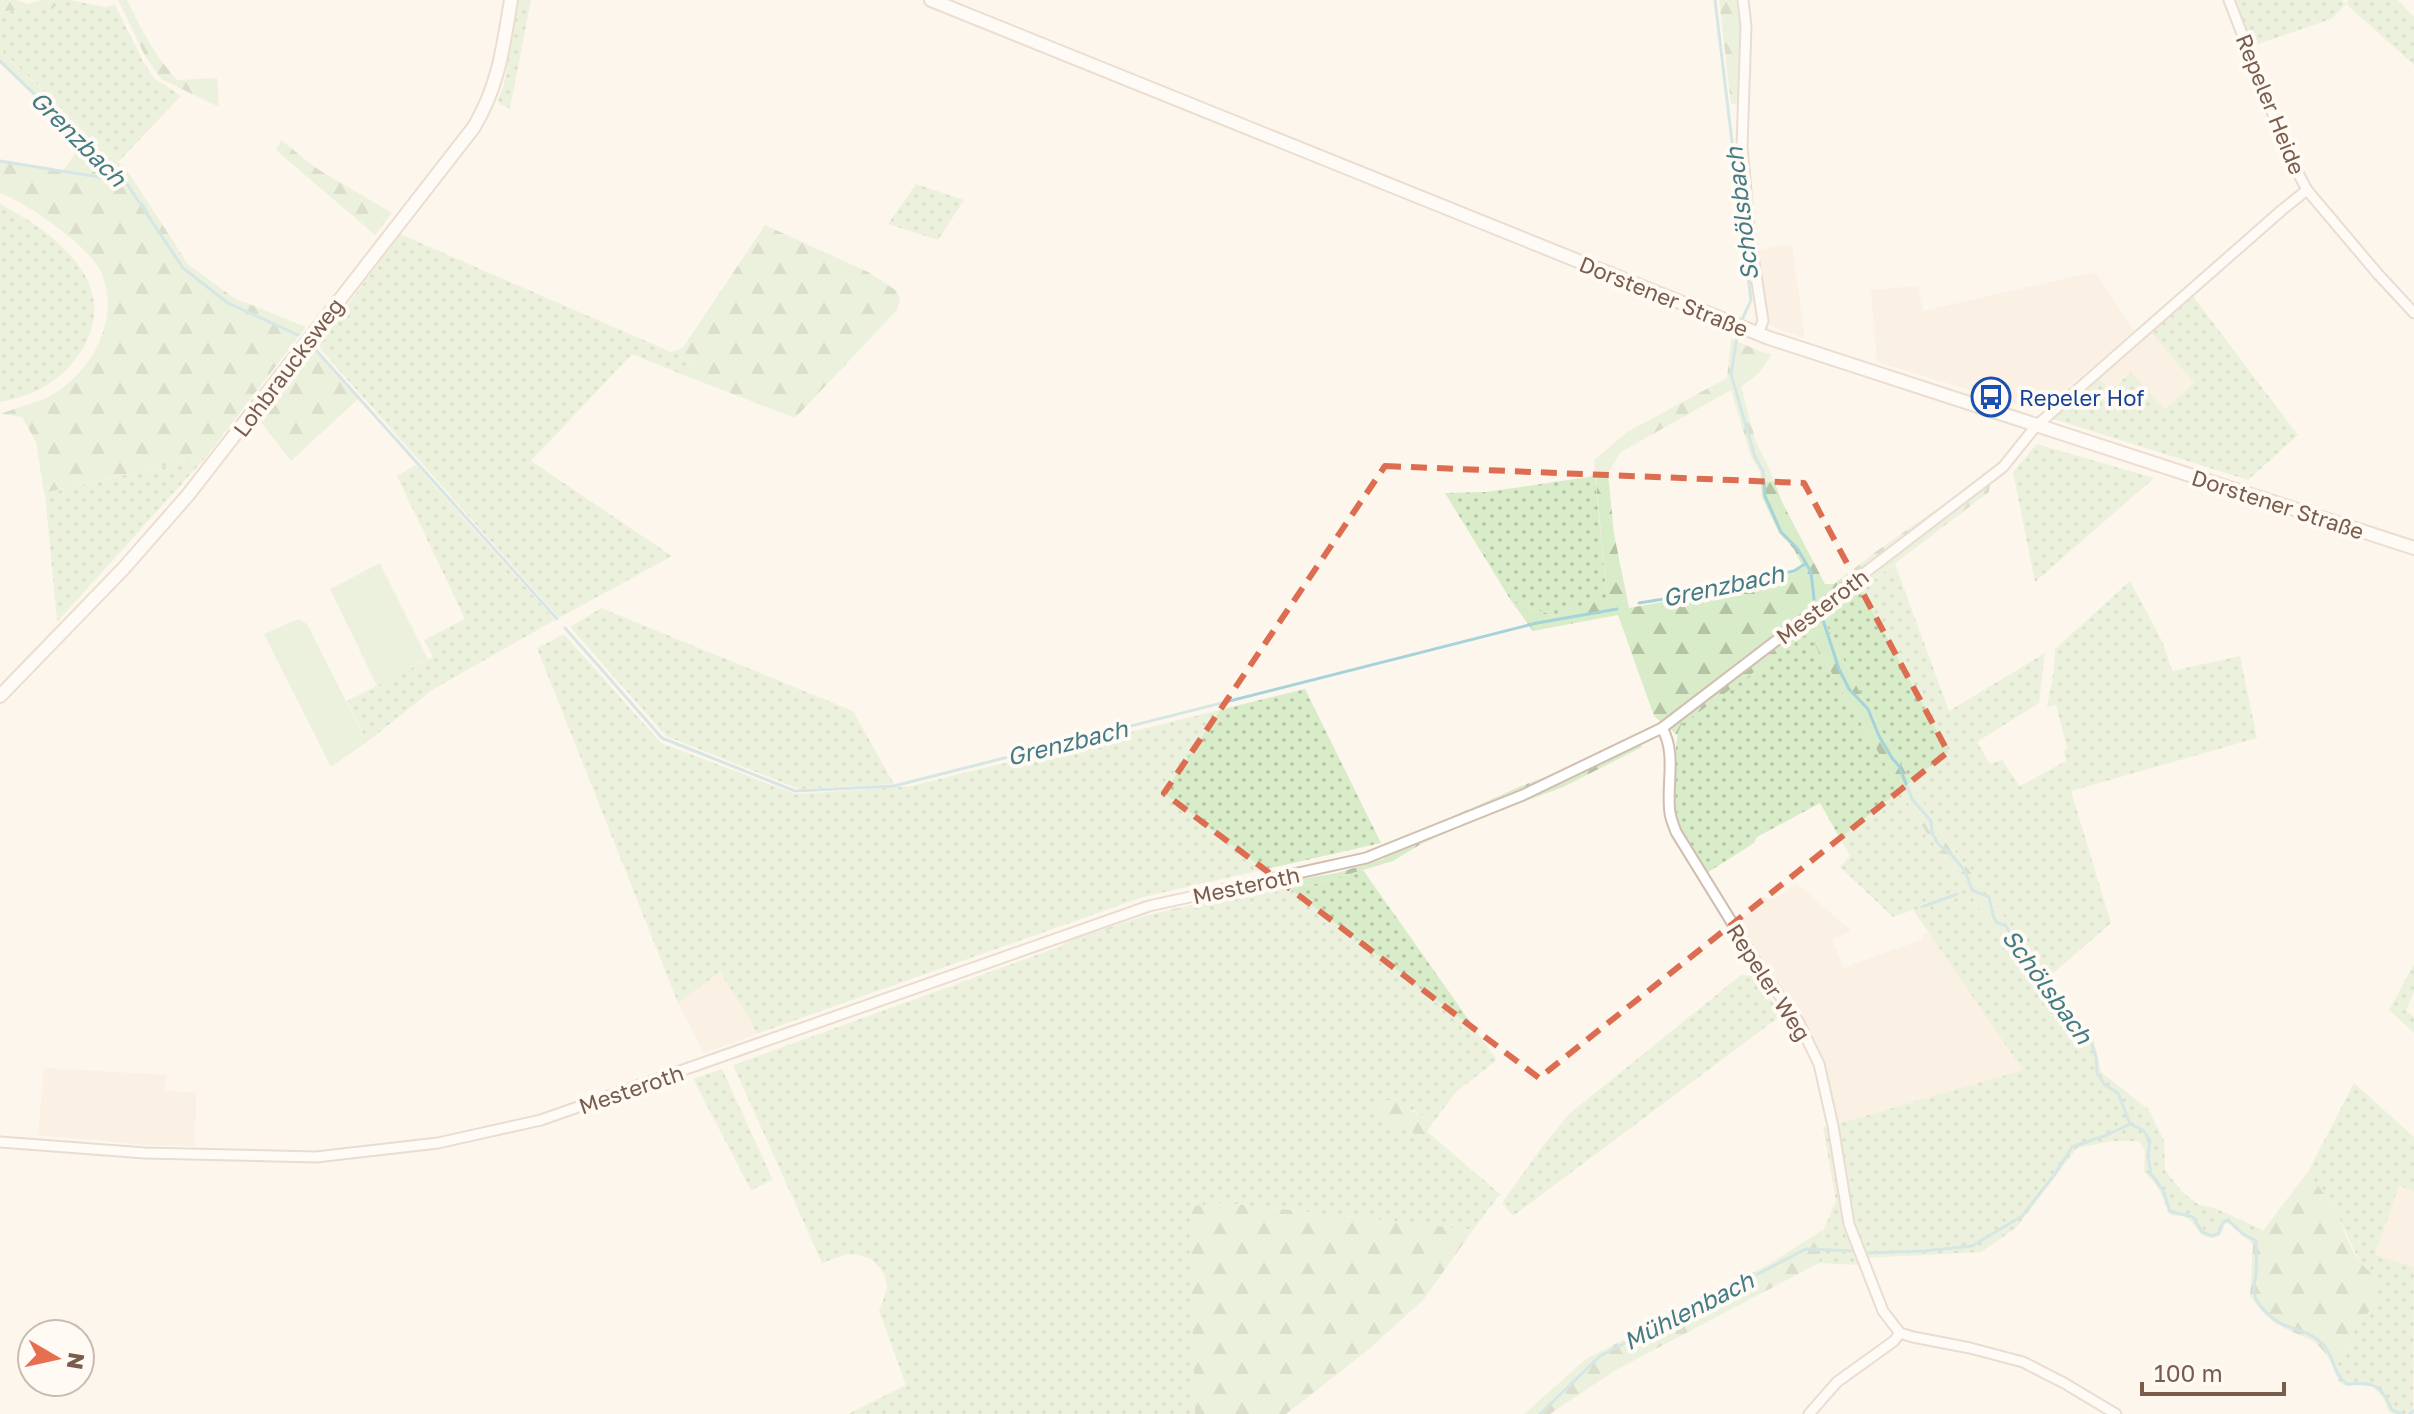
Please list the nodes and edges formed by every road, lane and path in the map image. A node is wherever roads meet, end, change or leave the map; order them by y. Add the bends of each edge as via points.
1 (511, 0) edge
2 (931, 0) edge
3 (1743, 0) edge
4 (2229, 0) edge
5 (2307, 190) junction
6 (2414, 313) edge
7 (1752, 332) junction
8 (2036, 426) junction
9 (2414, 548) edge
10 (0, 696) edge
11 (1662, 728) junction
12 (0, 1142) edge
13 (1900, 1333) junction
14 (1809, 1414) edge
15 (2116, 1414) edge

1 - 10 main road, Lohbraucksweg via 499,70 474,127 188,495
2 - 7 main road, Dorstener Straße
3 - 7 street via 1742,147 1763,321
4 - 5 street, Repeler Heide
5 - 6 street, Repeler Heide
5 - 8 street, Mesteroth
7 - 8 main road, Dorstener Straße
8 - 9 main road, Dorstener Straße
8 - 11 street, Mesteroth via 2003,467
11 - 12 street, Mesteroth via 1523,795 1366,858 1149,906 541,1120 438,1143 316,1157 145,1153
11 - 13 street, Repeler Weg via 1670,750 1670,813 1676,832 1798,1021 1819,1064 1849,1224 1883,1311
13 - 14 street via 1837,1382
13 - 15 street via 2023,1362

